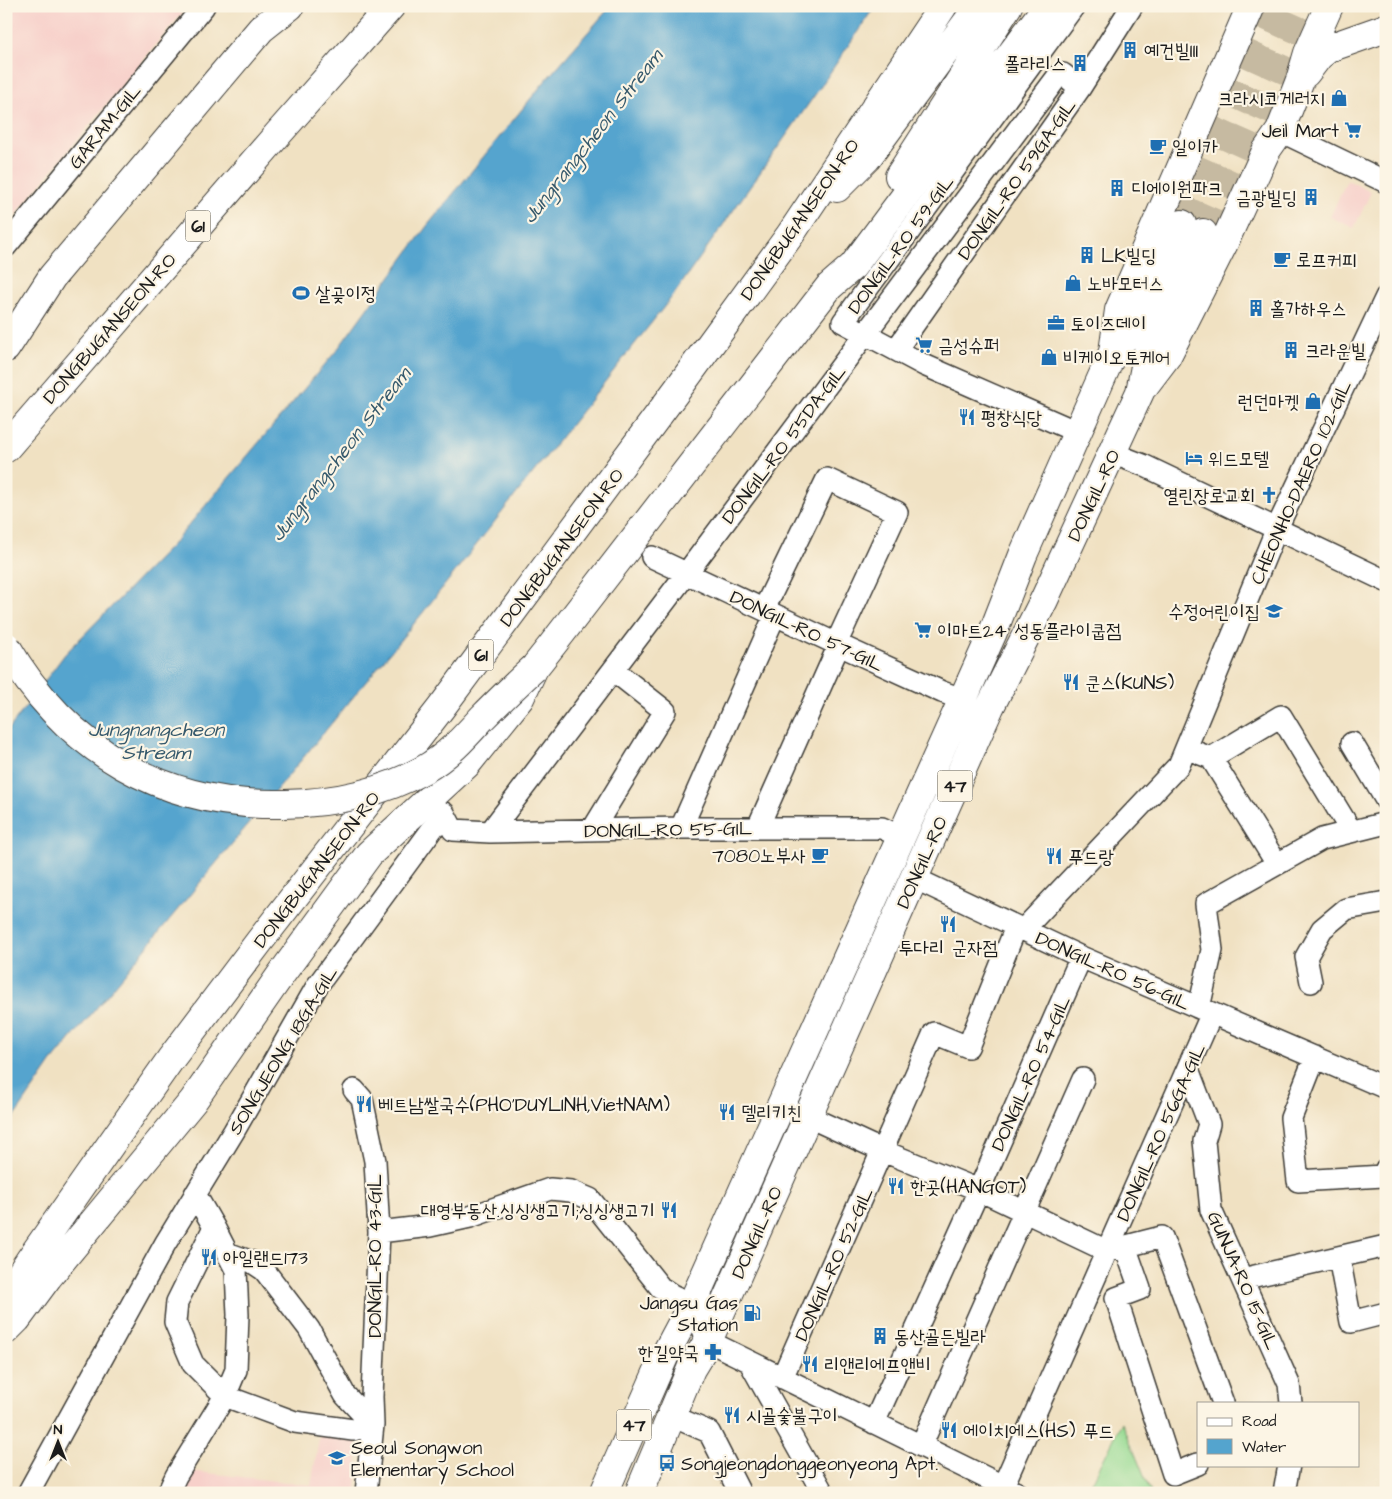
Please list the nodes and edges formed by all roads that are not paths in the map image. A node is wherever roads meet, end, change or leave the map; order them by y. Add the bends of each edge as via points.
1 (204, 6) edge
2 (276, 6) edge
3 (290, 6) edge
4 (391, 6) edge
5 (943, 6) edge
6 (979, 6) edge
7 (1008, 6) edge
8 (1047, 6) edge
9 (1074, 6) edge
10 (1132, 6) edge
11 (1251, 6) edge
12 (1329, 6) edge
13 (1386, 28) edge
14 (261, 29) junction
15 (1300, 80) junction
16 (1080, 88) junction
17 (1280, 131) junction
18 (1386, 182) edge
19 (790, 235) junction
20 (6, 246) edge
21 (52, 277) junction
22 (829, 288) junction
23 (1386, 297) edge
24 (6, 324) edge
25 (865, 335) junction
26 (6, 348) edge
27 (896, 350) junction
28 (1113, 352) junction
29 (1140, 392) junction
30 (1077, 432) junction
31 (6, 448) edge
32 (1112, 453) junction
33 (1277, 528) junction
34 (652, 557) dead end
35 (686, 574) junction
36 (1386, 581) edge
37 (769, 612) junction
38 (837, 644) junction
39 (6, 646) edge
40 (534, 668) junction
41 (613, 670) junction
42 (962, 699) junction
43 (1352, 743) dead end
44 (1186, 748) junction
45 (1211, 758) junction
46 (1386, 800) edge
47 (444, 813) joint
48 (1386, 823) edge
49 (758, 827) junction
50 (681, 828) junction
51 (593, 829) junction
52 (1351, 831) junction
53 (490, 832) junction
54 (901, 837) junction
55 (1277, 864) junction
56 (914, 878) junction
57 (1386, 902) edge
58 (1020, 929) junction
59 (1081, 957) junction
60 (1311, 982) dead end
61 (1206, 1011) junction
62 (1315, 1058) junction
63 (1188, 1069) junction
64 (1083, 1079) dead end
65 (1386, 1088) edge
66 (354, 1090) dead end
67 (807, 1116) junction
68 (883, 1151) junction
69 (1386, 1169) edge
70 (979, 1190) junction
71 (195, 1194) junction
72 (1026, 1211) junction
73 (214, 1227) junction
74 (379, 1232) junction
75 (1386, 1246) edge
76 (1116, 1249) junction
77 (227, 1253) junction
78 (1339, 1257) junction
79 (1242, 1279) junction
80 (6, 1296) edge
81 (692, 1304) junction
82 (1386, 1313) edge
83 (6, 1330) edge
84 (708, 1340) junction
85 (748, 1361) junction
86 (782, 1378) junction
87 (225, 1396) junction
88 (1223, 1402) edge
89 (1291, 1402) edge
90 (638, 1415) junction
91 (672, 1416) junction
92 (874, 1423) junction
93 (373, 1425) junction
94 (921, 1446) junction
95 (1197, 1464) edge
96 (1289, 1466) edge
97 (642, 1487) edge
98 (1007, 1491) edge
99 (28, 1493) edge
100 (168, 1493) edge
101 (366, 1493) edge
102 (604, 1493) edge
103 (740, 1493) edge
104 (823, 1493) edge
105 (1284, 1493) edge

1 - 20 street, GARAM-GIL
2 - 14 main road
3 - 14 main road
4 - 31 main road, DONGBUGANSEON-RO / 61
5 - 19 main road, DONGBUGANSEON-RO / 61
6 - 19 main road via 867,158
7 - 22 main road via 842,261
8 - 22 main road via 854,266
9 - 25 street, DONGIL-RO 59-GIL via 843,322
10 - 16 street, DONGIL-RO 59GA-GIL
11 - 28 main road via 1119,310
12 - 15 main road
13 - 15 main road via 1329,48
14 - 21 main road
15 - 17 main road
16 - 25 street, DONGIL-RO 55DA-GIL via 1062,74 1058,76
16 - 27 street, DONGIL-RO 59GA-GIL
17 - 18 street
17 - 29 main road via 1266,151 1167,356
19 - 80 main road, DONGBUGANSEON-RO / 61 via 441,708 170,1060
21 - 24 main road via 27,298
21 - 26 main road
22 - 40 main road
23 - 33 street, CHEONHO-DAERO 102-GIL
25 - 27 street, DONGIL-RO 59-GIL
25 - 35 street, DONGIL-RO 55DA-GIL
27 - 30 street, DONGIL-RO 59-GIL
28 - 29 main road, DONGIL-RO / 47 via 1140,318 1193,228 1149,346
28 - 30 main road, DONGIL-RO / 47
29 - 32 main road, DONGIL-RO / 47
30 - 42 main road, DONGIL-RO / 47
32 - 33 street
32 - 56 main road, DONGIL-RO / 47 via 990,707
33 - 36 street
33 - 44 street, CHEONHO-DAERO 102-GIL
34 - 35 street, DONGIL-RO 57-GIL
35 - 37 street, DONGIL-RO 57-GIL
35 - 41 street, DONGIL-RO 55DA-GIL
37 - 38 street, DONGIL-RO 57-GIL
37 - 38 street via 826,479 897,512
37 - 50 street
38 - 42 street, DONGIL-RO 57-GIL
38 - 49 street
39 - 40 main road, bridge via 55,712 103,754 156,782 185,792 210,799 264,805 334,801 369,793 423,770 446,756
40 - 83 main road via 520,698 466,765 369,854 353,874 193,1101
41 - 51 street via 665,711
41 - 53 street, DONGIL-RO 55DA-GIL
42 - 54 main road, DONGIL-RO / 47
43 - 46 street
44 - 45 street
44 - 58 street, CHEONHO-DAERO 102-GIL via 1179,764
45 - 52 street via 1281,716
45 - 55 street
47 - 53 street, DONGIL-RO 55-GIL via 453,830
47 - 71 street, SONGJEONG 18GA-GIL via 317,986
48 - 52 street
49 - 50 street, DONGIL-RO 55-GIL
49 - 54 street, DONGIL-RO 55-GIL via 882,828
50 - 51 street, DONGIL-RO 55-GIL
51 - 53 street, DONGIL-RO 55-GIL
52 - 55 street via 1322,839
54 - 81 main road, DONGIL-RO / 47
55 - 61 street, DONGIL-RO 56GA-GIL via 1206,904 1212,950
56 - 58 street, DONGIL-RO 56-GIL
56 - 67 main road, DONGIL-RO / 47
57 - 60 street via 1346,909 1322,929 1306,957
58 - 59 street, DONGIL-RO 56-GIL
58 - 68 street via 968,1047 934,1033
59 - 61 street, DONGIL-RO 56-GIL
59 - 70 street, DONGIL-RO 54-GIL
61 - 62 street, DONGIL-RO 56-GIL
61 - 63 street, DONGIL-RO 56GA-GIL
62 - 65 street, DONGIL-RO 56-GIL
62 - 69 street via 1291,1118 1298,1181 1383,1176
63 - 76 street, DONGIL-RO 56GA-GIL
63 - 79 street, GUNJA-RO 15-GIL via 1209,1124 1204,1141 1211,1210
64 - 72 street
66 - 74 street, DONGIL-RO 43-GIL via 362,1099 373,1153
67 - 68 street
67 - 84 main road, DONGIL-RO / 47
68 - 70 street
68 - 86 street, DONGIL-RO 52-GIL
70 - 72 street
70 - 92 street
71 - 73 street
71 - 99 street, SONGJEONG 18GA-GIL
72 - 76 street
72 - 94 street
73 - 77 street
73 - 87 street via 177,1302 175,1322 193,1364
74 - 81 street via 470,1217 550,1189 571,1191 590,1199 660,1287
74 - 93 street, DONGIL-RO 43-GIL
75 - 78 street
76 - 88 street, DONGIL-RO 56GA-GIL via 1162,1237
76 - 95 street, DONGIL-RO 56GA-GIL via 1140,1289 1116,1298 1173,1474
76 - 98 street, DONGIL-RO 56GA-GIL
77 - 87 street via 236,1270 238,1315 236,1370
77 - 93 street via 264,1270 309,1329 345,1395
78 - 79 street
78 - 82 street via 1351,1322
79 - 89 street, GUNJA-RO 15-GIL via 1289,1384
81 - 84 street
81 - 90 main road, DONGIL-RO / 47
84 - 85 street
84 - 91 main road, DONGIL-RO / 47 via 691,1369
85 - 86 street
85 - 104 street
86 - 92 street
87 - 93 street via 294,1422 353,1430
87 - 100 street
90 - 97 main road via 651,1410 658,1414 646,1440
90 - 102 main road, DONGIL-RO / 47
91 - 97 main road, DONGIL-RO / 47
91 - 103 street via 709,1432
92 - 94 street
93 - 101 street, DONGIL-RO 43-GIL
94 - 98 street
96 - 105 street

